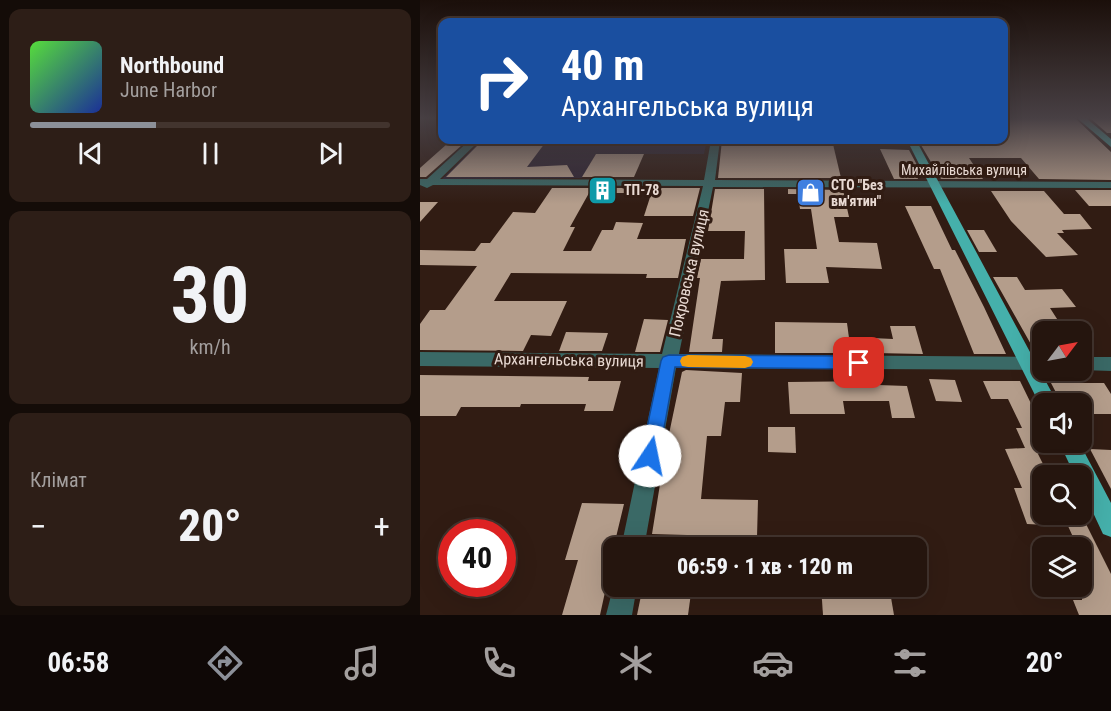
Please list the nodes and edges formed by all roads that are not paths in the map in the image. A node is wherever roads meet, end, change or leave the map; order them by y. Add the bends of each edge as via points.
1 (467, 147) edge
2 (715, 147) edge
3 (915, 147) edge
4 (425, 182) edge
5 (709, 182) junction
6 (935, 185) junction
7 (1111, 185) edge
8 (420, 192) edge
9 (1032, 357) edge
10 (420, 359) edge
11 (669, 361) junction
12 (1032, 364) edge
13 (1092, 364) edge
14 (1111, 364) edge
15 (1075, 453) edge
16 (1111, 525) edge
17 (634, 537) edge
18 (623, 597) edge
19 (619, 615) edge

1 - 4 street
2 - 5 street, Покровська вулиця
3 - 6 main road
4 - 5 street, Михайлівська вулиця
4 - 8 street
5 - 6 street, Михайлівська вулиця
5 - 11 street, Покровська вулиця
6 - 7 street, Михайлівська вулиця
6 - 9 main road
10 - 11 street, Архангельська вулиця
11 - 12 street, Архангельська вулиця
11 - 17 street, Покровська вулиця
13 - 14 street
15 - 16 main road
18 - 19 street

